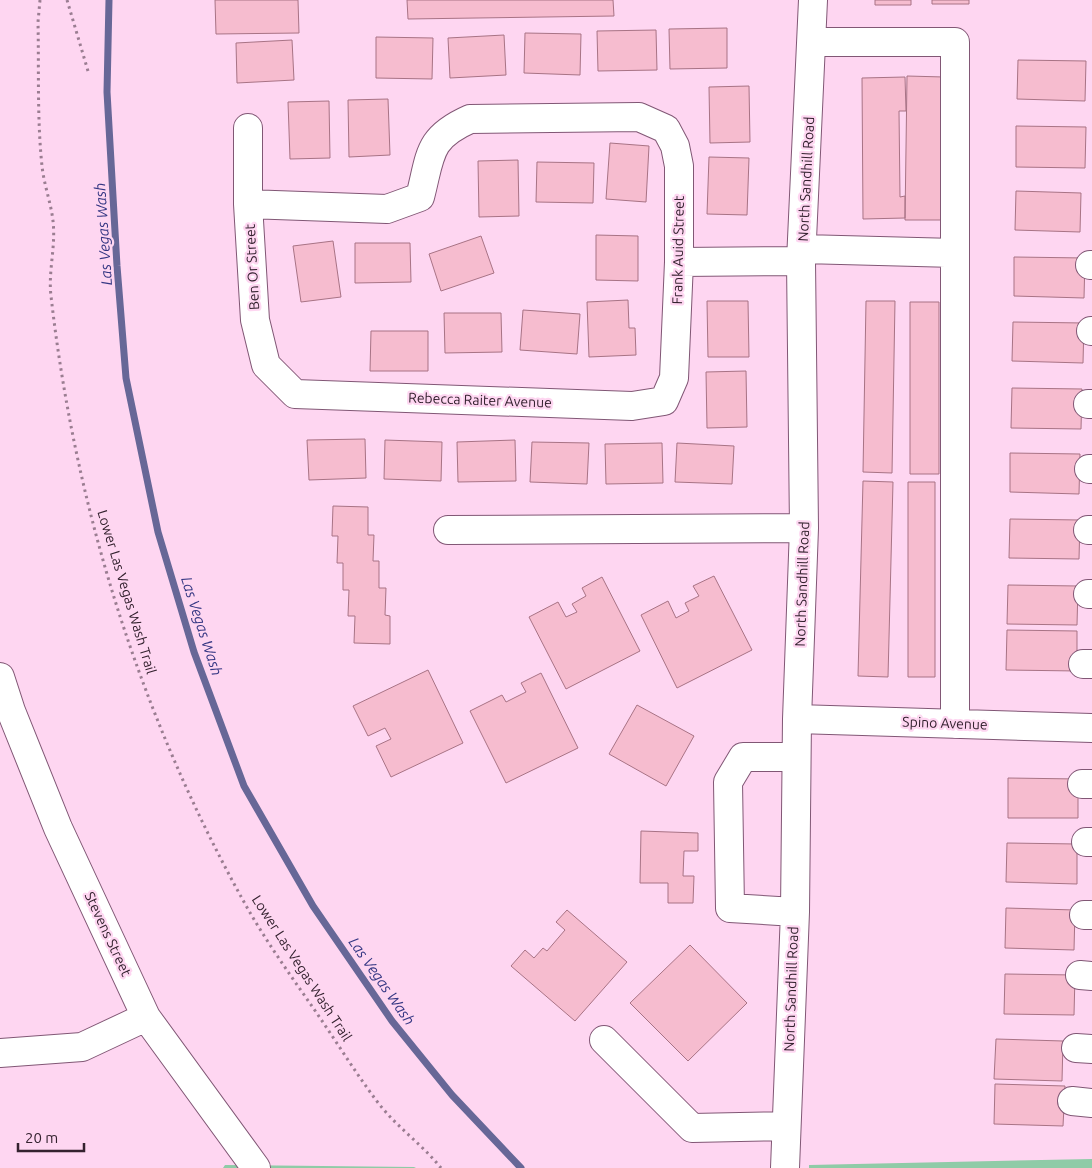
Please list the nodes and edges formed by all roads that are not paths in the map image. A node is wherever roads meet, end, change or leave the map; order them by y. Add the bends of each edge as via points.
1 (813, 0) edge
2 (812, 42) junction
3 (248, 128) dead end
4 (248, 204) junction
5 (955, 253) junction
6 (802, 255) junction
7 (679, 262) junction
8 (295, 394) joint
9 (664, 401) joint
10 (804, 528) junction
11 (448, 530) dead end
12 (0, 678) edge
13 (797, 719) junction
14 (955, 724) junction
15 (1092, 728) edge
16 (796, 757) junction
17 (795, 912) junction
18 (146, 1017) junction
19 (604, 1040) dead end
20 (0, 1053) edge
21 (786, 1126) junction
22 (256, 1168) edge
23 (786, 1168) edge

1 - 2 street, North Sandhill Road
2 - 5 street via 955,42
2 - 6 street, North Sandhill Road
3 - 4 street, Ben Or Street
4 - 7 street, Frank Auid Street via 387,209 420,197 434,144 452,127 470,119 639,117 666,129 675,146 679,166
4 - 8 street, Ben Or Street via 255,320 266,365
5 - 6 street
5 - 14 street
6 - 7 street
6 - 10 street, North Sandhill Road
7 - 9 street, Frank Auid Street via 674,378
8 - 9 street, Rebecca Raiter Avenue via 632,406
10 - 11 street
10 - 13 street, North Sandhill Road
12 - 18 street, Stevens Street via 58,828
13 - 14 street, Spino Avenue
13 - 16 street, North Sandhill Road
14 - 15 street, Spino Avenue
16 - 17 street, North Sandhill Road
16 - 17 street via 744,757 728,782 730,908
17 - 21 street, North Sandhill Road
18 - 20 street via 82,1047
18 - 22 street, Stevens Street
19 - 21 street via 692,1128
21 - 23 street, North Sandhill Road

